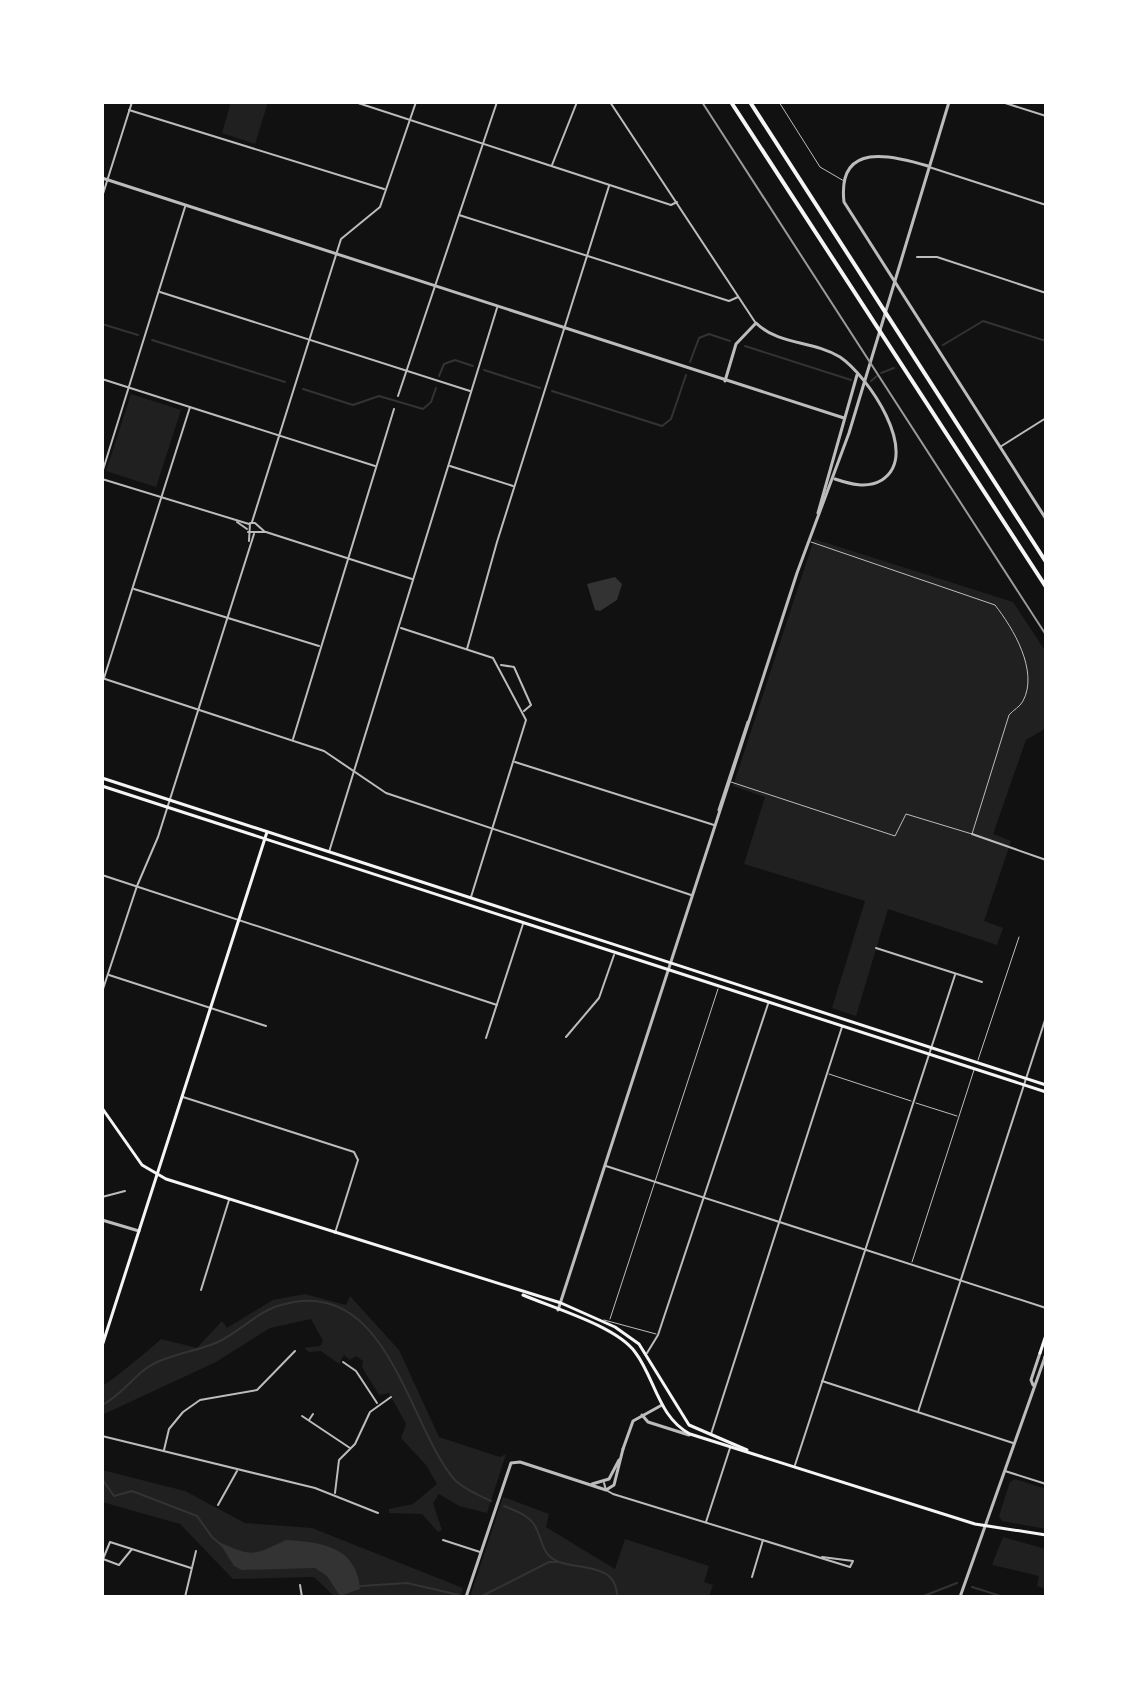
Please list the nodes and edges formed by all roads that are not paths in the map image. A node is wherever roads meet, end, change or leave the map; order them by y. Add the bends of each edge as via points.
1 (132, 102) edge
2 (355, 102) edge
3 (416, 102) edge
4 (497, 102) edge
5 (577, 102) edge
6 (610, 102) edge
7 (731, 102) edge
8 (750, 102) edge
9 (779, 102) edge
10 (949, 102) edge
11 (1002, 102) edge
12 (129, 110) junction
13 (1046, 116) edge
14 (409, 120) junction
15 (482, 144) junction
16 (928, 166) junction
17 (551, 167) junction
18 (105, 178) edge
19 (845, 181) junction
20 (609, 186) junction
21 (386, 190) junction
22 (102, 197) edge
23 (677, 202) junction
24 (1046, 205) edge
25 (186, 206) junction
26 (458, 214) junction
27 (337, 254) junction
28 (586, 257) junction
29 (917, 257) dead end
30 (433, 285) junction
31 (160, 292) junction
32 (1046, 293) edge
33 (738, 297) junction
34 (497, 307) junction
35 (756, 323) junction
36 (564, 329) junction
37 (310, 340) junction
38 (406, 370) junction
39 (858, 374) junction
40 (102, 379) edge
41 (725, 381) junction
42 (130, 388) junction
43 (470, 391) junction
44 (398, 396) dead end
45 (190, 406) junction
46 (394, 409) dead end
47 (844, 418) junction
48 (1046, 418) edge
49 (281, 437) junction
50 (999, 447) junction
51 (449, 466) junction
52 (376, 467) junction
53 (102, 473) edge
54 (834, 478) junction
55 (102, 479) edge
56 (514, 486) junction
57 (162, 499) junction
58 (258, 512) junction
59 (1046, 519) edge
60 (236, 521) junction
61 (816, 521) junction
62 (250, 523) junction
63 (258, 526) junction
64 (248, 531) junction
65 (266, 532) junction
66 (255, 533) junction
67 (808, 541) junction
68 (249, 542) junction
69 (348, 559) junction
70 (1046, 562) edge
71 (413, 580) junction
72 (1046, 587) edge
73 (133, 589) junction
74 (225, 618) junction
75 (400, 627) junction
76 (321, 647) junction
77 (467, 649) junction
78 (499, 666) junction
79 (103, 678) edge
80 (198, 709) junction
81 (523, 711) junction
82 (292, 740) junction
83 (515, 762) junction
84 (355, 771) junction
85 (102, 778) edge
86 (728, 781) junction
87 (102, 786) edge
88 (170, 799) junction
89 (167, 807) junction
90 (715, 825) junction
91 (493, 829) junction
92 (267, 832) junction
93 (972, 834) junction
94 (265, 840) junction
95 (329, 852) junction
96 (1046, 860) edge
97 (102, 875) edge
98 (137, 886) junction
99 (693, 895) junction
100 (471, 898) junction
101 (239, 921) junction
102 (523, 924) junction
103 (1019, 937) dead end
104 (876, 948) dead end
105 (615, 954) junction
106 (672, 963) junction
107 (669, 971) junction
108 (108, 974) junction
109 (955, 975) junction
110 (982, 982) dead end
111 (719, 987) junction
112 (102, 992) edge
113 (768, 1003) junction
114 (497, 1005) junction
115 (210, 1008) junction
116 (1046, 1017) edge
117 (266, 1026) dead end
118 (842, 1027) junction
119 (566, 1037) dead end
120 (486, 1038) dead end
121 (931, 1048) junction
122 (929, 1055) junction
123 (978, 1062) junction
124 (974, 1070) junction
125 (827, 1073) junction
126 (1026, 1078) junction
127 (1024, 1085) junction
128 (1046, 1085) edge
129 (1046, 1092) edge
130 (182, 1097) junction
131 (914, 1102) junction
132 (102, 1108) edge
133 (960, 1117) junction
134 (606, 1166) junction
135 (157, 1175) junction
136 (655, 1182) junction
137 (125, 1191) dead end
138 (102, 1197) edge
139 (704, 1198) junction
140 (230, 1199) junction
141 (102, 1220) edge
142 (778, 1222) junction
143 (139, 1231) junction
144 (335, 1233) junction
145 (865, 1250) junction
146 (912, 1265) junction
147 (960, 1281) junction
148 (201, 1290) dead end
149 (512, 1290) junction
150 (561, 1303) junction
151 (1046, 1308) edge
152 (558, 1310) junction
153 (610, 1319) junction
154 (603, 1322) junction
155 (658, 1335) junction
156 (1046, 1335) edge
157 (102, 1346) edge
158 (295, 1351) dead end
159 (646, 1353) junction
160 (1040, 1353) junction
161 (1046, 1355) edge
162 (357, 1361) dead end
163 (343, 1362) dead end
164 (351, 1366) junction
165 (821, 1380) junction
166 (1033, 1385) junction
167 (391, 1397) dead end
168 (671, 1400) junction
169 (377, 1404) junction
170 (662, 1405) junction
171 (918, 1412) junction
172 (313, 1414) dead end
173 (642, 1415) junction
174 (302, 1416) dead end
175 (308, 1421) junction
176 (711, 1435) junction
177 (102, 1436) edge
178 (693, 1436) junction
179 (1014, 1444) junction
180 (350, 1448) junction
181 (730, 1448) junction
182 (623, 1449) junction
183 (747, 1450) junction
184 (164, 1451) junction
185 (795, 1465) junction
186 (237, 1469) junction
187 (1004, 1470) junction
188 (604, 1483) junction
189 (589, 1484) junction
190 (1046, 1484) edge
191 (606, 1490) junction
192 (335, 1494) junction
193 (218, 1505) dead end
194 (378, 1513) dead end
195 (706, 1523) junction
196 (986, 1526) junction
197 (1046, 1535) edge
198 (763, 1539) junction
199 (443, 1540) dead end
200 (132, 1549) junction
201 (196, 1551) dead end
202 (481, 1552) junction
203 (850, 1567) dead end
204 (191, 1568) junction
205 (752, 1577) dead end
206 (300, 1585) dead end
207 (185, 1597) edge
208 (302, 1597) edge
209 (466, 1597) edge
210 (960, 1597) edge

1 - 12 street
2 - 14 street
3 - 14 street
4 - 15 street
5 - 17 street
6 - 23 street
7 - 72 highway
8 - 70 highway
9 - 19 lane via 820,167
10 - 16 street
11 - 13 street
12 - 18 street
12 - 21 street
14 - 15 street
14 - 21 street
15 - 17 street
15 - 26 street
16 - 19 street via 878,153 856,164
16 - 24 street
16 - 54 street
17 - 20 street
18 - 22 street
18 - 25 street
19 - 50 street via 846,208
20 - 23 street via 671,205
20 - 28 street
21 - 27 street via 373,215 343,235
23 - 33 street
25 - 27 street
25 - 31 street
26 - 28 street
26 - 30 street
27 - 30 street
27 - 37 street
28 - 33 street via 729,301
28 - 36 street
29 - 32 street via 937,257
30 - 34 street
30 - 38 street
31 - 37 street
31 - 42 street
33 - 35 street
34 - 36 street
34 - 43 street
35 - 39 street via 775,338 828,351
35 - 41 street via 736,344
36 - 41 street
36 - 56 street
37 - 38 street
37 - 49 street
38 - 43 street
38 - 44 street
39 - 47 street
39 - 54 street via 895,433 898,456 889,474 873,484
40 - 42 street
41 - 47 street
42 - 45 street
42 - 53 street
43 - 51 street
45 - 49 street
45 - 57 street
46 - 52 street
47 - 61 street
48 - 50 street
49 - 52 street
49 - 58 street
50 - 59 street
51 - 56 street
51 - 71 street
52 - 69 street
54 - 61 street
55 - 57 street
56 - 77 street
57 - 60 street
57 - 73 street
58 - 62 street
58 - 63 street
60 - 62 street
60 - 64 street
61 - 67 street
62 - 63 street
62 - 64 street
63 - 65 street
63 - 66 street
64 - 66 street
64 - 68 street
65 - 66 street
65 - 69 street
66 - 68 street
67 - 86 street
67 - 93 lane via 990,602 1021,648 1027,670 1023,701 1009,715
68 - 74 street
69 - 71 street
69 - 76 street
71 - 75 street
73 - 74 street
73 - 79 street
74 - 76 street
74 - 80 street
75 - 77 street
75 - 84 street
76 - 82 street
77 - 78 street via 493,658
78 - 81 street
78 - 81 street via 514,667 528,693 531,705
79 - 80 street
80 - 82 street
80 - 88 street
81 - 83 street via 527,724
82 - 84 street via 328,752
83 - 90 street
83 - 91 street
84 - 91 street via 386,793
84 - 95 street
85 - 88 main road
86 - 90 street
86 - 93 lane via 895,836 906,814
87 - 89 main road
88 - 89 street
88 - 92 main road
89 - 94 main road
89 - 98 street
90 - 99 street
91 - 99 street
91 - 100 street
92 - 94 main road
92 - 95 main road
93 - 96 street
94 - 101 main road
94 - 102 main road
95 - 100 main road
97 - 98 street
98 - 101 street
98 - 108 street
99 - 106 street
100 - 106 main road
101 - 114 street
101 - 115 main road
102 - 105 main road
102 - 114 street
103 - 123 lane
104 - 109 street
105 - 107 main road
105 - 119 street via 599,998
106 - 107 street
106 - 121 main road
107 - 111 main road
107 - 134 street
108 - 112 street
108 - 115 street
109 - 110 street
109 - 121 street
111 - 113 main road
111 - 136 lane
113 - 118 main road
113 - 139 street
114 - 120 street
115 - 117 street
115 - 130 main road
116 - 126 street
118 - 122 main road
118 - 125 street
121 - 122 street
121 - 123 main road
122 - 124 main road
122 - 131 street
123 - 126 main road
124 - 127 main road
124 - 133 lane
125 - 131 lane
125 - 142 street
126 - 127 street
126 - 128 main road
127 - 129 main road
127 - 147 street
130 - 135 main road
130 - 144 street via 357,1155
131 - 133 lane
131 - 145 street
132 - 135 main road via 142,1165
133 - 146 lane
134 - 136 street
134 - 150 street
135 - 140 main road
135 - 143 main road
136 - 139 street
136 - 153 lane
137 - 138 street
139 - 142 street
139 - 155 street
140 - 144 main road
140 - 148 street
141 - 143 street
142 - 145 street
142 - 176 street
143 - 157 main road
144 - 149 main road
145 - 146 street
145 - 165 street
146 - 147 street
147 - 151 street
147 - 171 street
149 - 150 main road
149 - 152 main road
150 - 152 street
150 - 154 main road
152 - 170 main road via 634,1349
153 - 154 lane
153 - 155 lane
154 - 159 main road
155 - 159 street
156 - 160 main road
158 - 184 street via 257,1390 200,1400 183,1412 169,1429
159 - 168 main road
160 - 161 main road
160 - 166 street
161 - 166 street
162 - 164 street
163 - 164 street
164 - 169 street
165 - 171 street
165 - 185 street
166 - 179 street
167 - 169 street
168 - 170 main road
168 - 176 main road via 689,1425
169 - 180 street
170 - 173 street
170 - 178 main road via 675,1425
171 - 179 street
172 - 175 street
173 - 178 street via 648,1422
173 - 182 street via 632,1424
174 - 175 street
175 - 180 street
176 - 183 main road
177 - 184 street
178 - 181 main road
179 - 187 street
180 - 192 street via 339,1460
181 - 183 main road
181 - 195 street
182 - 188 street
182 - 191 street via 614,1485
183 - 185 main road
184 - 186 street
185 - 196 main road
186 - 192 street
186 - 193 street
187 - 190 street
187 - 196 street
188 - 189 street
188 - 191 street
189 - 191 street
189 - 202 street via 513,1462
191 - 195 street
192 - 194 street
195 - 198 street
196 - 197 main road
196 - 210 street
198 - 203 street via 853,1561
198 - 205 street
199 - 202 street
200 - 200 street via 108,1543 103,1559 119,1565
200 - 204 street
201 - 204 street
202 - 209 street
204 - 207 street
206 - 208 street

